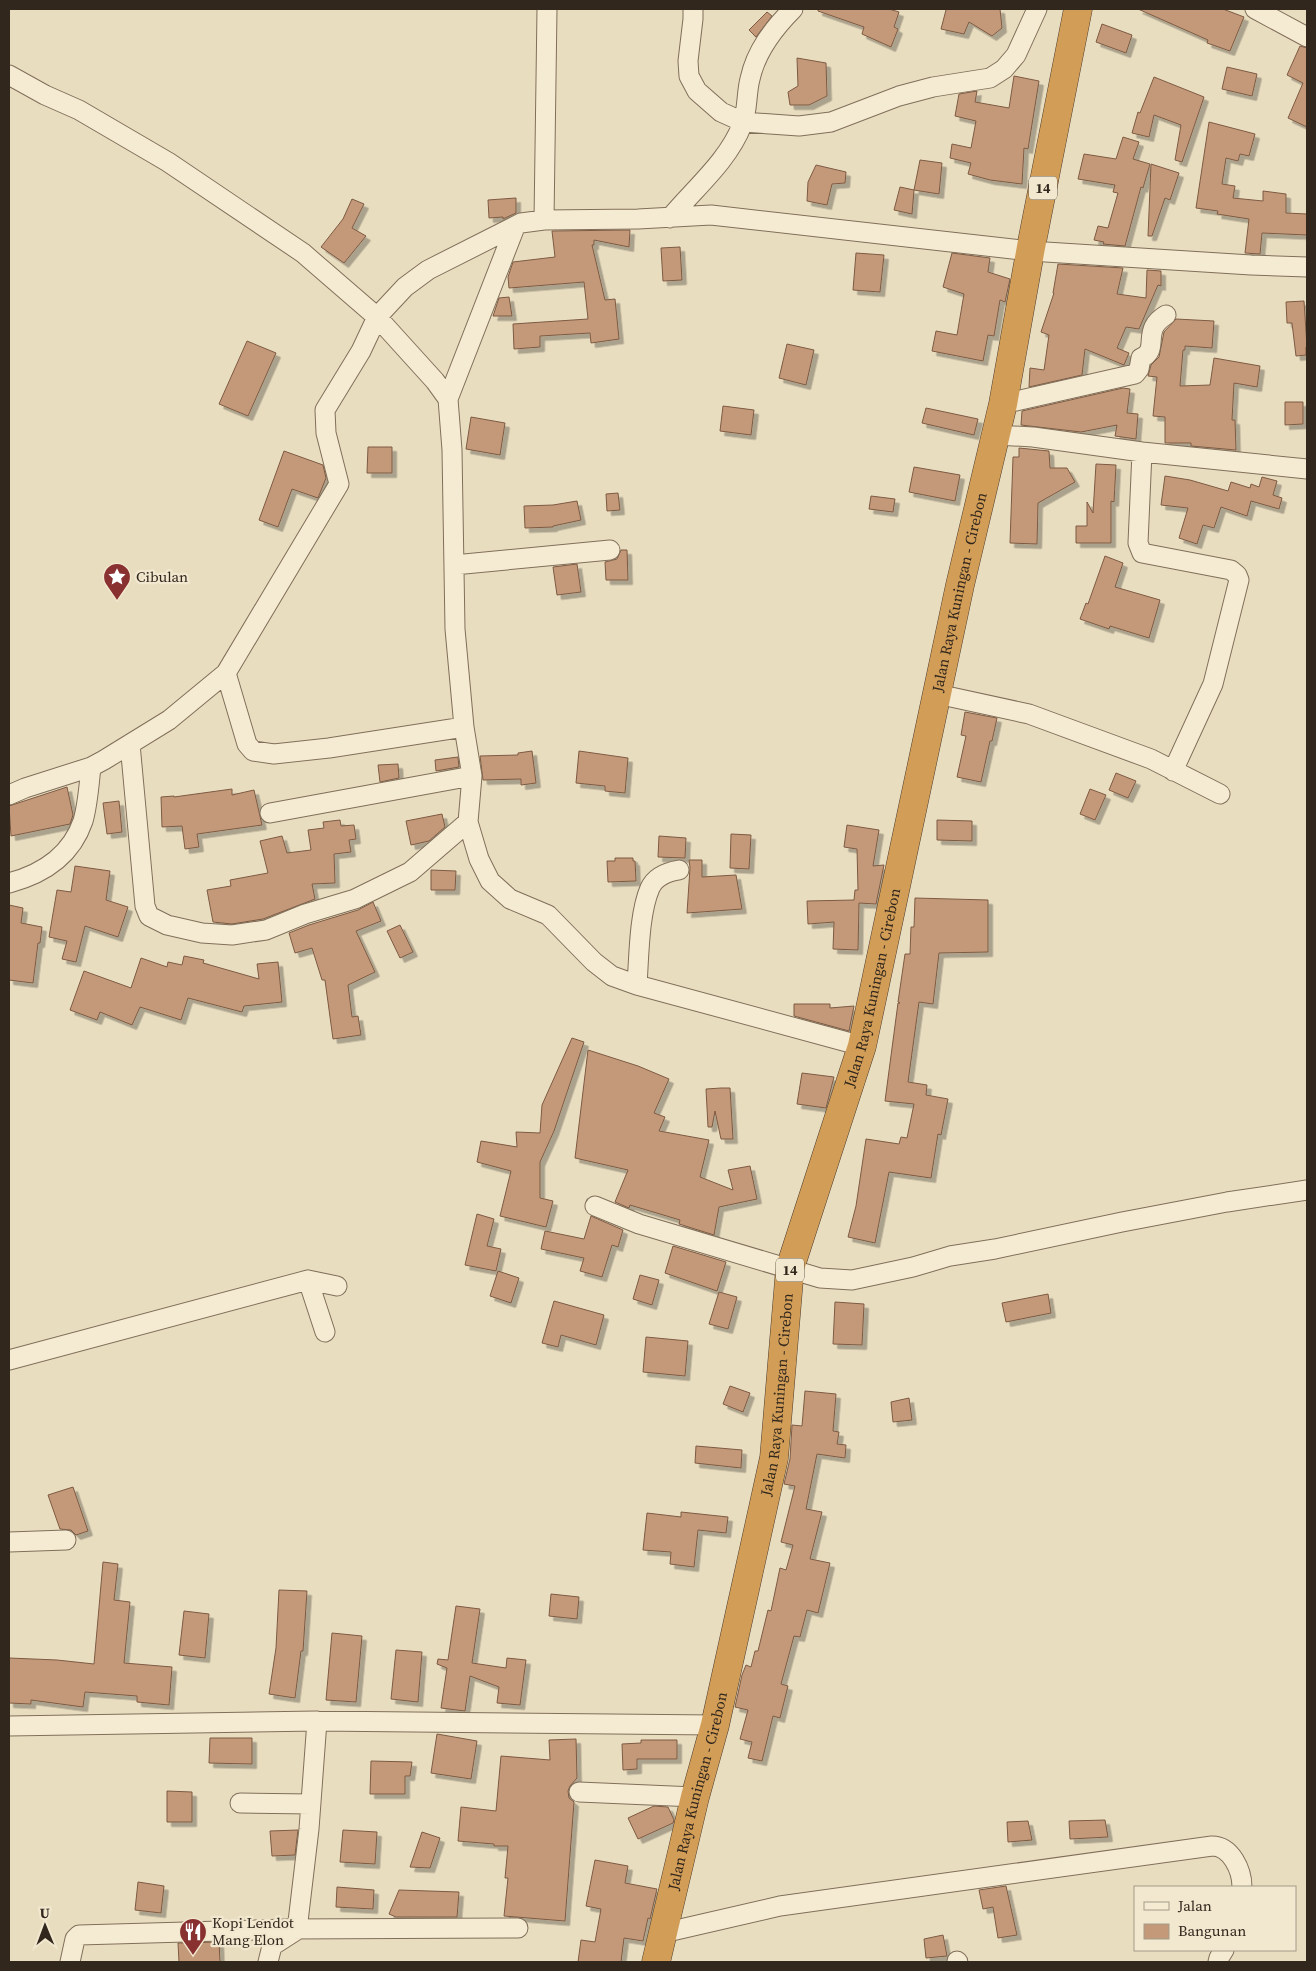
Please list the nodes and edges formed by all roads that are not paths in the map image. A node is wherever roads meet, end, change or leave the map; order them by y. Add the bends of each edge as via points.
1 (547, 9) edge
2 (693, 9) edge
3 (793, 9) edge
4 (1037, 9) edge
5 (1078, 9) edge
6 (1255, 9) edge
7 (1307, 37) edge
8 (9, 75) edge
9 (744, 122) junction
10 (670, 218) junction
11 (544, 220) junction
12 (515, 227) junction
13 (1030, 251) junction
14 (1307, 266) edge
15 (1166, 315) dead end
16 (377, 317) junction
17 (448, 399) junction
18 (1003, 399) junction
19 (995, 435) junction
20 (1142, 452) junction
21 (1307, 469) edge
22 (610, 550) dead end
23 (454, 565) junction
24 (226, 673) junction
25 (938, 694) junction
26 (464, 727) junction
27 (130, 744) junction
28 (91, 767) junction
29 (1173, 770) junction
30 (472, 776) junction
31 (1220, 794) dead end
32 (9, 795) edge
33 (270, 813) dead end
34 (468, 822) junction
35 (679, 870) dead end
36 (9, 883) edge
37 (637, 985) junction
38 (862, 1046) junction
39 (1307, 1190) edge
40 (595, 1206) dead end
41 (790, 1268) junction
42 (308, 1280) junction
43 (337, 1286) dead end
44 (325, 1332) dead end
45 (9, 1360) edge
46 (66, 1540) dead end
47 (9, 1542) edge
48 (317, 1721) junction
49 (714, 1725) junction
50 (9, 1726) edge
51 (579, 1792) dead end
52 (695, 1797) junction
53 (240, 1803) dead end
54 (310, 1804) junction
55 (1242, 1886) edge
56 (518, 1928) dead end
57 (297, 1930) junction
58 (663, 1933) junction
59 (70, 1962) edge
60 (268, 1962) edge
61 (656, 1962) edge

1 - 11 street
2 - 9 street via 689,76 697,92 721,112
3 - 9 street via 759,52 750,78
4 - 9 street via 1016,55 1004,69 990,78 933,87 831,122 798,126
5 - 13 highway, Jalan Raya Kuningan - Cirebon / 14
6 - 7 street
8 - 16 street via 79,110 168,162 303,253
9 - 10 street via 732,147
10 - 11 street
10 - 13 street via 711,215
11 - 12 street
12 - 16 street via 428,270 405,287
12 - 17 street
13 - 14 street
13 - 18 highway, Jalan Raya Kuningan - Cirebon / 14
15 - 18 street via 1155,326 1150,352 1141,358 1135,374
16 - 17 street
16 - 24 street via 361,351 325,410 326,433 339,484
17 - 23 street
18 - 19 highway, Jalan Raya Kuningan - Cirebon / 14
19 - 20 street
19 - 25 highway, Jalan Raya Kuningan - Cirebon / 14
20 - 21 street
20 - 29 street via 1138,543 1142,553 1231,570 1238,580 1212,684
22 - 23 street
23 - 26 street via 455,629
24 - 26 street via 247,744 254,751 274,754 329,748
24 - 27 street via 168,720
25 - 29 street via 1029,714
25 - 38 highway, Jalan Raya Kuningan - Cirebon / 14
26 - 30 street
27 - 28 street
27 - 34 street via 145,906 149,916 167,925 202,934 232,935 266,930 369,893 410,872
28 - 32 street
28 - 36 street via 82,821 70,847 51,866
29 - 31 street
30 - 33 street
30 - 34 street
34 - 37 street via 479,859 490,881 510,899 548,915 612,976
35 - 37 street via 660,876 650,887 641,930
37 - 38 street
38 - 41 highway, Jalan Raya Kuningan - Cirebon / 14
39 - 41 street via 1227,1202 950,1256 852,1280 820,1278
40 - 41 street via 639,1224
41 - 49 highway, Jalan Raya Kuningan - Cirebon / 14 via 774,1458
42 - 43 street
42 - 44 street
42 - 45 street
46 - 47 street
48 - 49 street
48 - 50 street
48 - 54 street
49 - 52 highway, Jalan Raya Kuningan - Cirebon / 14
51 - 52 street
52 - 58 highway, Jalan Raya Kuningan - Cirebon / 14
53 - 54 street
54 - 57 street
55 - 58 street via 1227,1850 1203,1846 780,1906
56 - 57 street
57 - 59 street via 79,1935 75,1939
57 - 60 street via 272,1946
58 - 61 highway, Jalan Raya Kuningan - Cirebon / 14

